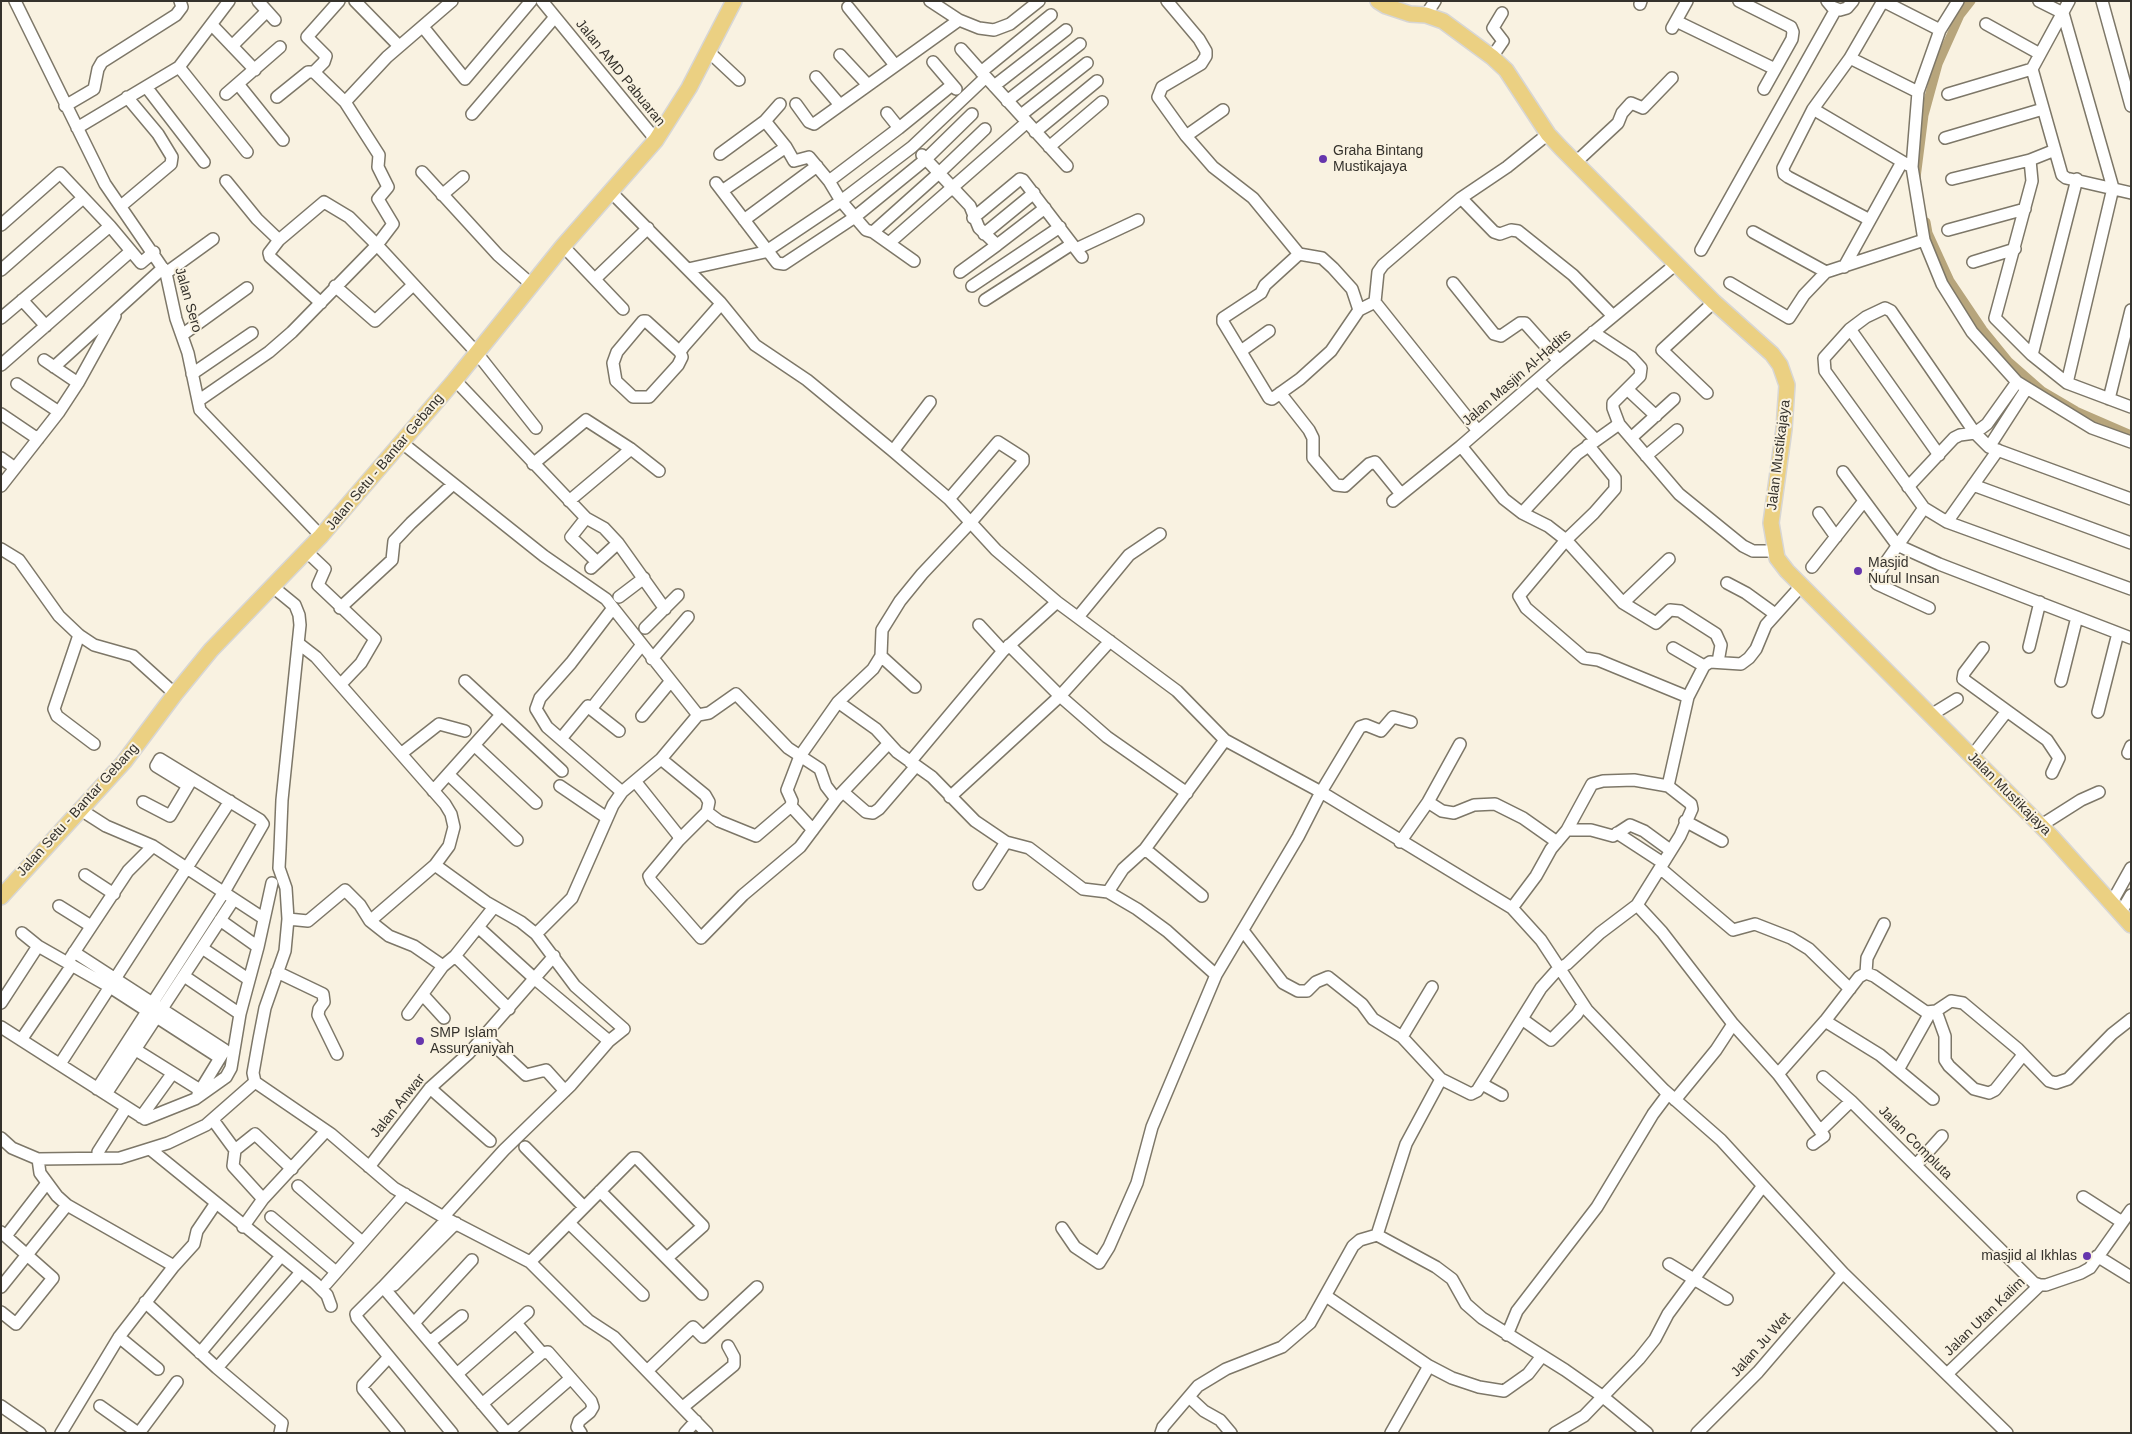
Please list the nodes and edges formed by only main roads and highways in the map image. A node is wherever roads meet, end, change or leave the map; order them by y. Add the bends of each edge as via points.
1 (734, 1) edge
2 (1378, 1) edge
3 (1, 896) edge
4 (2131, 925) edge

1 - 3 main road, Jalan Setu - Bantar Gebang via 689,88 656,140 563,246 321,536 211,650 124,762
2 - 4 main road, Jalan Mustikajaya via 1410,14 1426,14 1443,21 1492,56 1506,70 1548,134 1714,302 1772,354 1787,385 1771,523 1774,551 1781,565 1972,756

